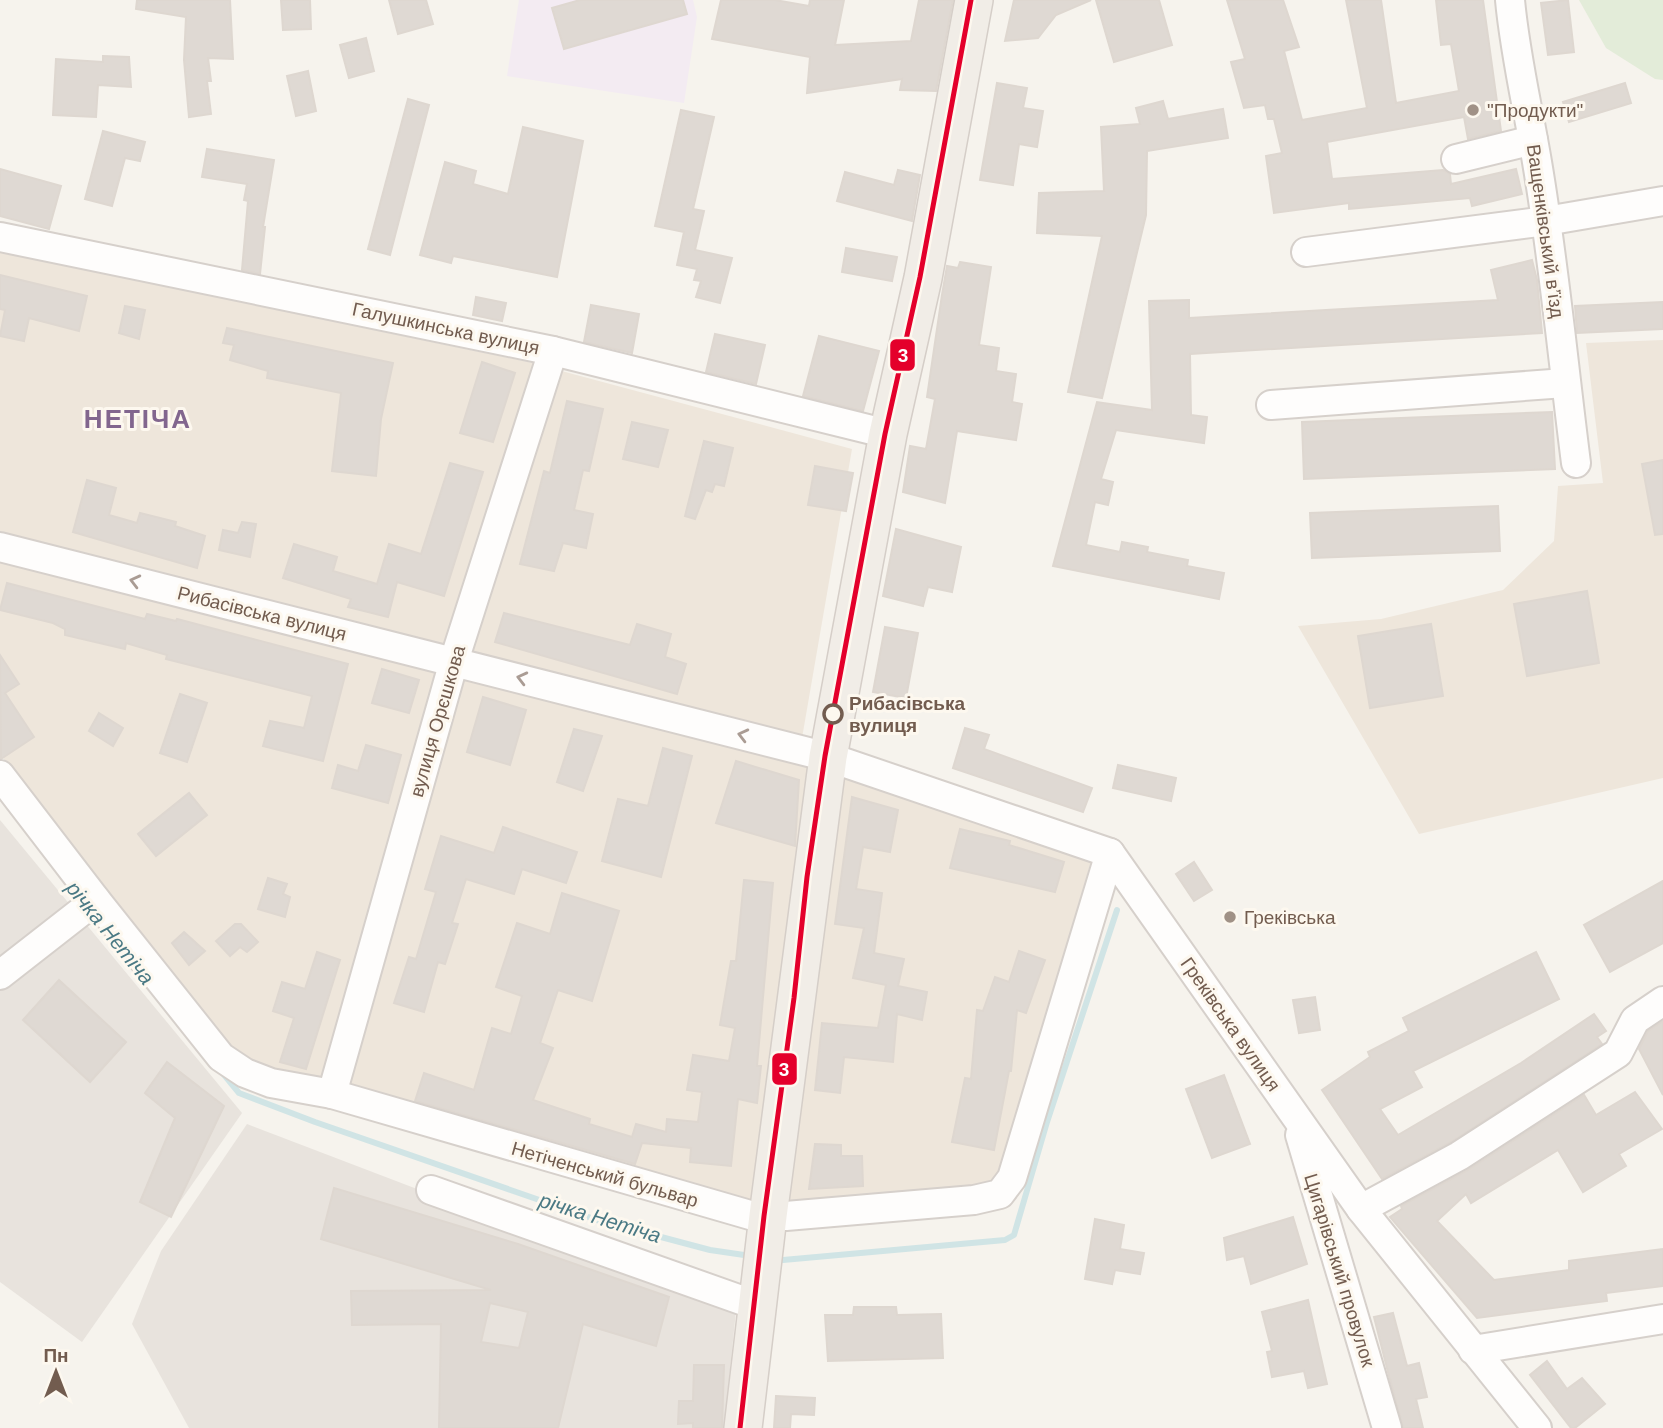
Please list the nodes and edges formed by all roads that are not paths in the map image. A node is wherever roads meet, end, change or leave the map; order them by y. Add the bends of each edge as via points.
1 (974, 0) edge
2 (1510, 0) edge
3 (1533, 140) junction
4 (1456, 159) dead end
5 (1663, 201) edge
6 (1546, 221) junction
7 (0, 237) edge
8 (1306, 252) dead end
9 (553, 351) junction
10 (1565, 383) junction
11 (1271, 405) dead end
12 (888, 435) junction
13 (1576, 463) dead end
14 (0, 547) edge
15 (454, 661) junction
16 (819, 755) junction
17 (0, 775) edge
18 (1110, 853) junction
19 (96, 901) junction
20 (0, 975) edge
21 (1663, 1001) edge
22 (332, 1094) junction
23 (1293, 1112) junction
24 (431, 1190) dead end
25 (1361, 1209) junction
26 (768, 1216) junction
27 (758, 1306) junction
28 (1663, 1318) edge
29 (1473, 1350) junction
30 (743, 1428) edge
31 (1387, 1428) edge
32 (1537, 1428) edge

1 - 12 main road via 923,278
2 - 3 street, Ващенківський в’їзд via 1513,40
3 - 4 street
3 - 6 street, Ващенківський в’їзд
5 - 6 street
6 - 8 street
6 - 10 street, Ващенківський в’їзд
7 - 9 street, Галушкинська вулиця
9 - 12 street, Галушкинська вулиця
9 - 15 street, вулиця Орєшкова
10 - 11 street
10 - 13 street, Ващенківський в’їзд
12 - 16 main road
15 -> 14 street, Рибасівська вулиця
16 -> 15 street, Рибасівська вулиця
15 - 22 street, вулиця Орєшкова
16 - 18 street
16 - 26 main road
17 - 19 street, Нетіченський бульвар
18 - 23 street, Греківська вулиця
18 - 26 street, Нетіченський бульвар via 1012,1178 1000,1195
19 - 20 street
19 - 22 street, Нетіченський бульвар via 221,1057 271,1083
21 - 25 street via 1635,1020 1618,1054 1459,1156
22 - 26 street, Нетіченський бульвар via 750,1216
23 - 25 street, Греківська вулиця
23 - 31 street, Цигарівський провулок
24 - 27 street
25 - 29 street, Греківська вулиця
26 - 27 main road
27 - 30 main road
28 - 29 street
29 - 32 street, Греківська вулиця

